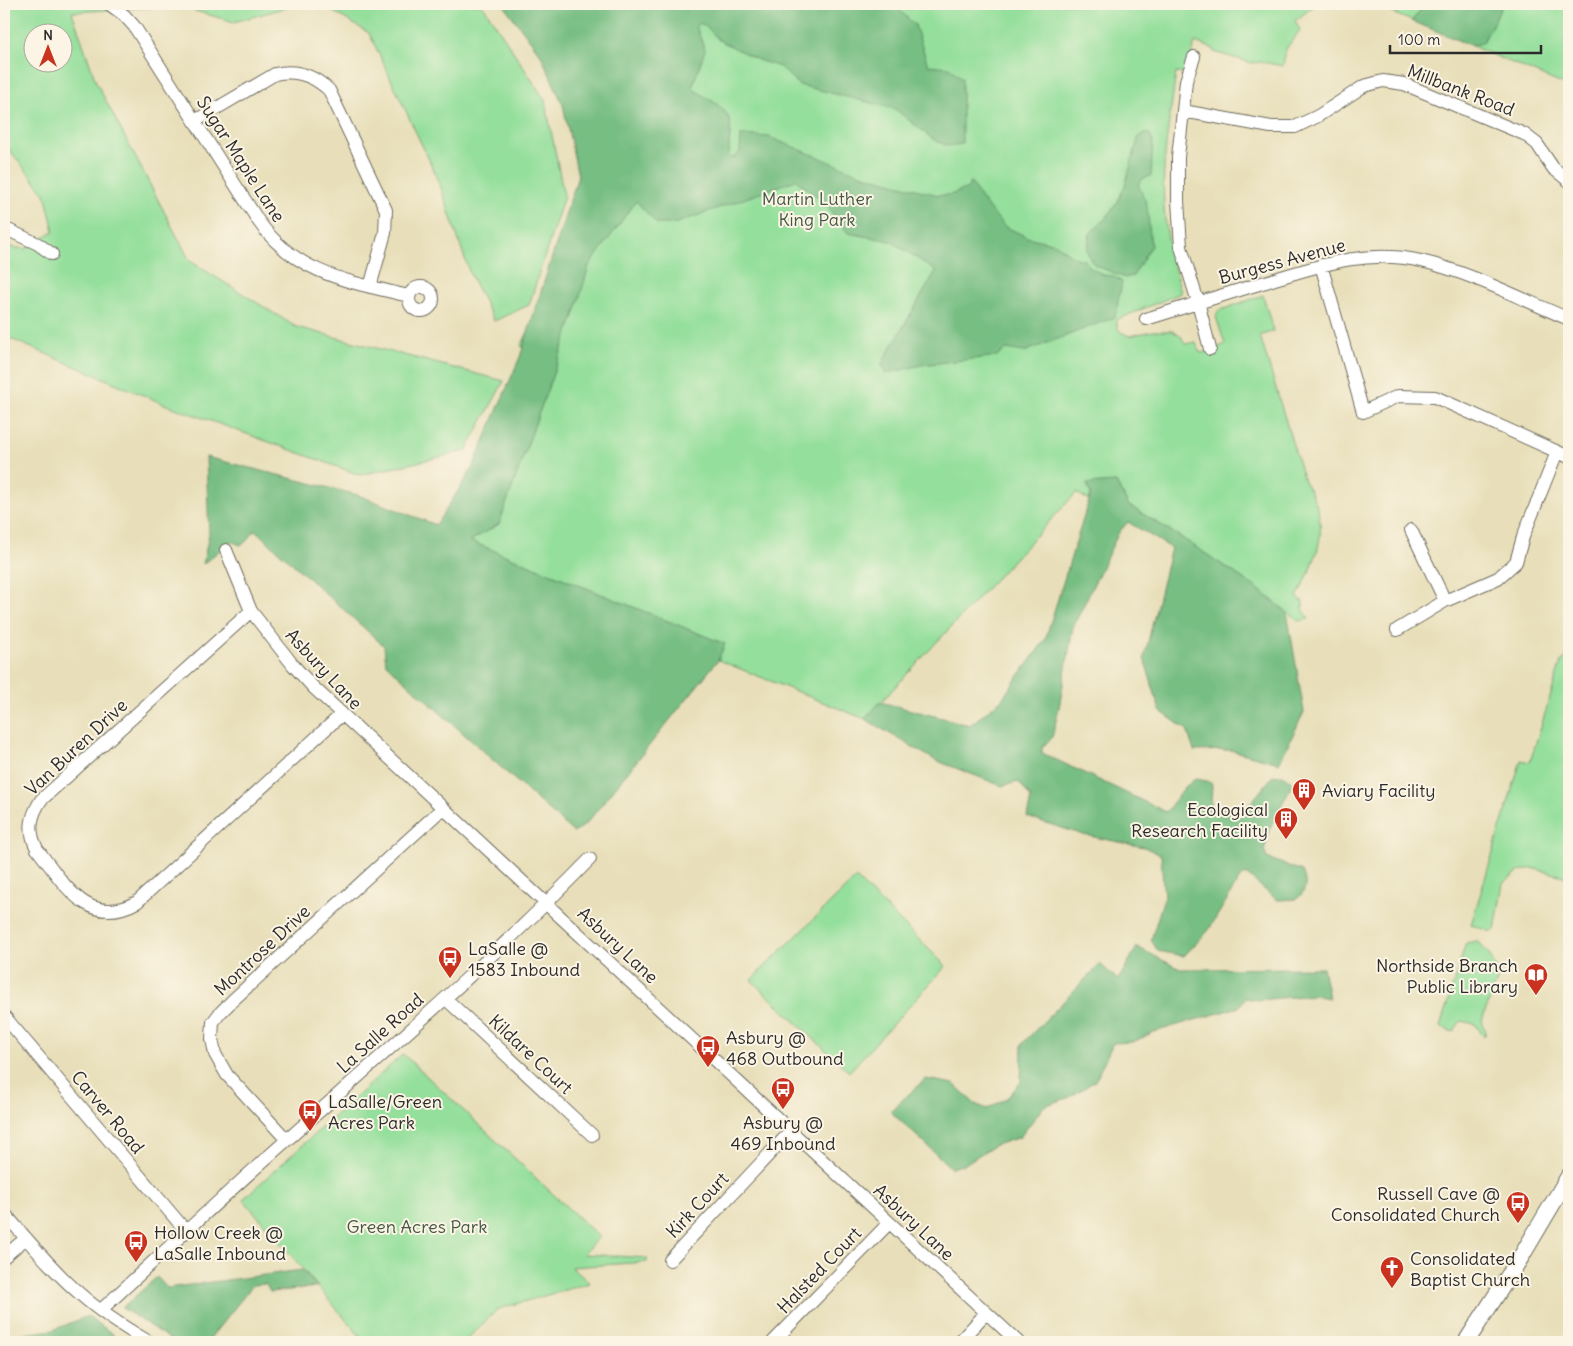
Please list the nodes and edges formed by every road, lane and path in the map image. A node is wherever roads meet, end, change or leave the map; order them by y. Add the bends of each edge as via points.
1 (109, 4) edge
2 (1194, 57) dead end
3 (1183, 111) junction
4 (196, 121) junction
5 (1569, 181) edge
6 (4, 228) edge
7 (52, 254) dead end
8 (1321, 265) junction
9 (370, 287) junction
10 (409, 296) dead end
11 (1198, 302) junction
12 (1569, 319) edge
13 (1146, 320) dead end
14 (1210, 350) dead end
15 (1563, 454) edge
16 (1411, 530) dead end
17 (226, 550) dead end
18 (1446, 601) junction
19 (251, 611) junction
20 (1397, 630) dead end
21 (342, 714) junction
22 (443, 808) junction
23 (590, 859) dead end
24 (547, 903) junction
25 (446, 999) junction
26 (4, 1016) edge
27 (791, 1131) junction
28 (592, 1135) dead end
29 (287, 1140) junction
30 (1569, 1176) edge
31 (4, 1212) edge
32 (889, 1223) junction
33 (186, 1231) junction
34 (26, 1238) junction
35 (4, 1257) edge
36 (670, 1260) dead end
37 (101, 1310) junction
38 (986, 1313) junction
39 (149, 1342) edge
40 (773, 1342) edge
41 (959, 1342) edge
42 (1018, 1342) edge
43 (1466, 1342) edge

1 - 4 street, Sugar Maple Lane via 134,26
2 - 3 street via 1186,81
3 - 5 street, Millbank Road via 1271,127 1296,127 1364,86 1383,81 1404,84 1524,134 1537,144 1553,168
3 - 11 street via 1178,157 1181,246
4 - 9 street, Sugar Maple Lane via 259,222 283,249 314,270
4 - 9 street via 275,74 298,72 322,83 329,90 386,210 385,233
6 - 7 street
8 - 11 street, Burgess Avenue
8 - 12 street, Burgess Avenue via 1369,257 1420,261 1456,271
8 - 15 street via 1363,412 1398,396 1436,397
9 - 10 street, Sugar Maple Lane
11 - 13 street, Burgess Avenue
11 - 14 street
15 - 18 street via 1523,537 1516,562 1498,578
16 - 18 street
17 - 19 street, Asbury Lane
18 - 20 street
19 - 21 street, Asbury Lane via 293,665
19 - 21 street, Van Buren Drive via 41,800 35,809 30,827 37,849 75,896 96,909 107,911 137,902
21 - 22 street, Asbury Lane
22 - 24 street, Asbury Lane
22 - 29 street, Montrose Drive via 233,1000 214,1022 212,1039 218,1062
23 - 24 street, La Salle Road
24 - 25 street, La Salle Road
24 - 27 street, Asbury Lane
25 - 28 street, Kildare Court
25 - 29 street, La Salle Road
26 - 33 street, Carver Road
27 - 32 street, Asbury Lane
27 - 36 street, Kirk Court
29 - 33 street, La Salle Road
30 - 43 main road
31 - 34 street
32 - 38 street, Asbury Lane
32 - 40 street, Halsted Court
33 - 37 street, La Salle Road
34 - 35 street
34 - 37 street via 80,1295
37 - 39 street
38 - 41 street
38 - 42 street, Asbury Lane

